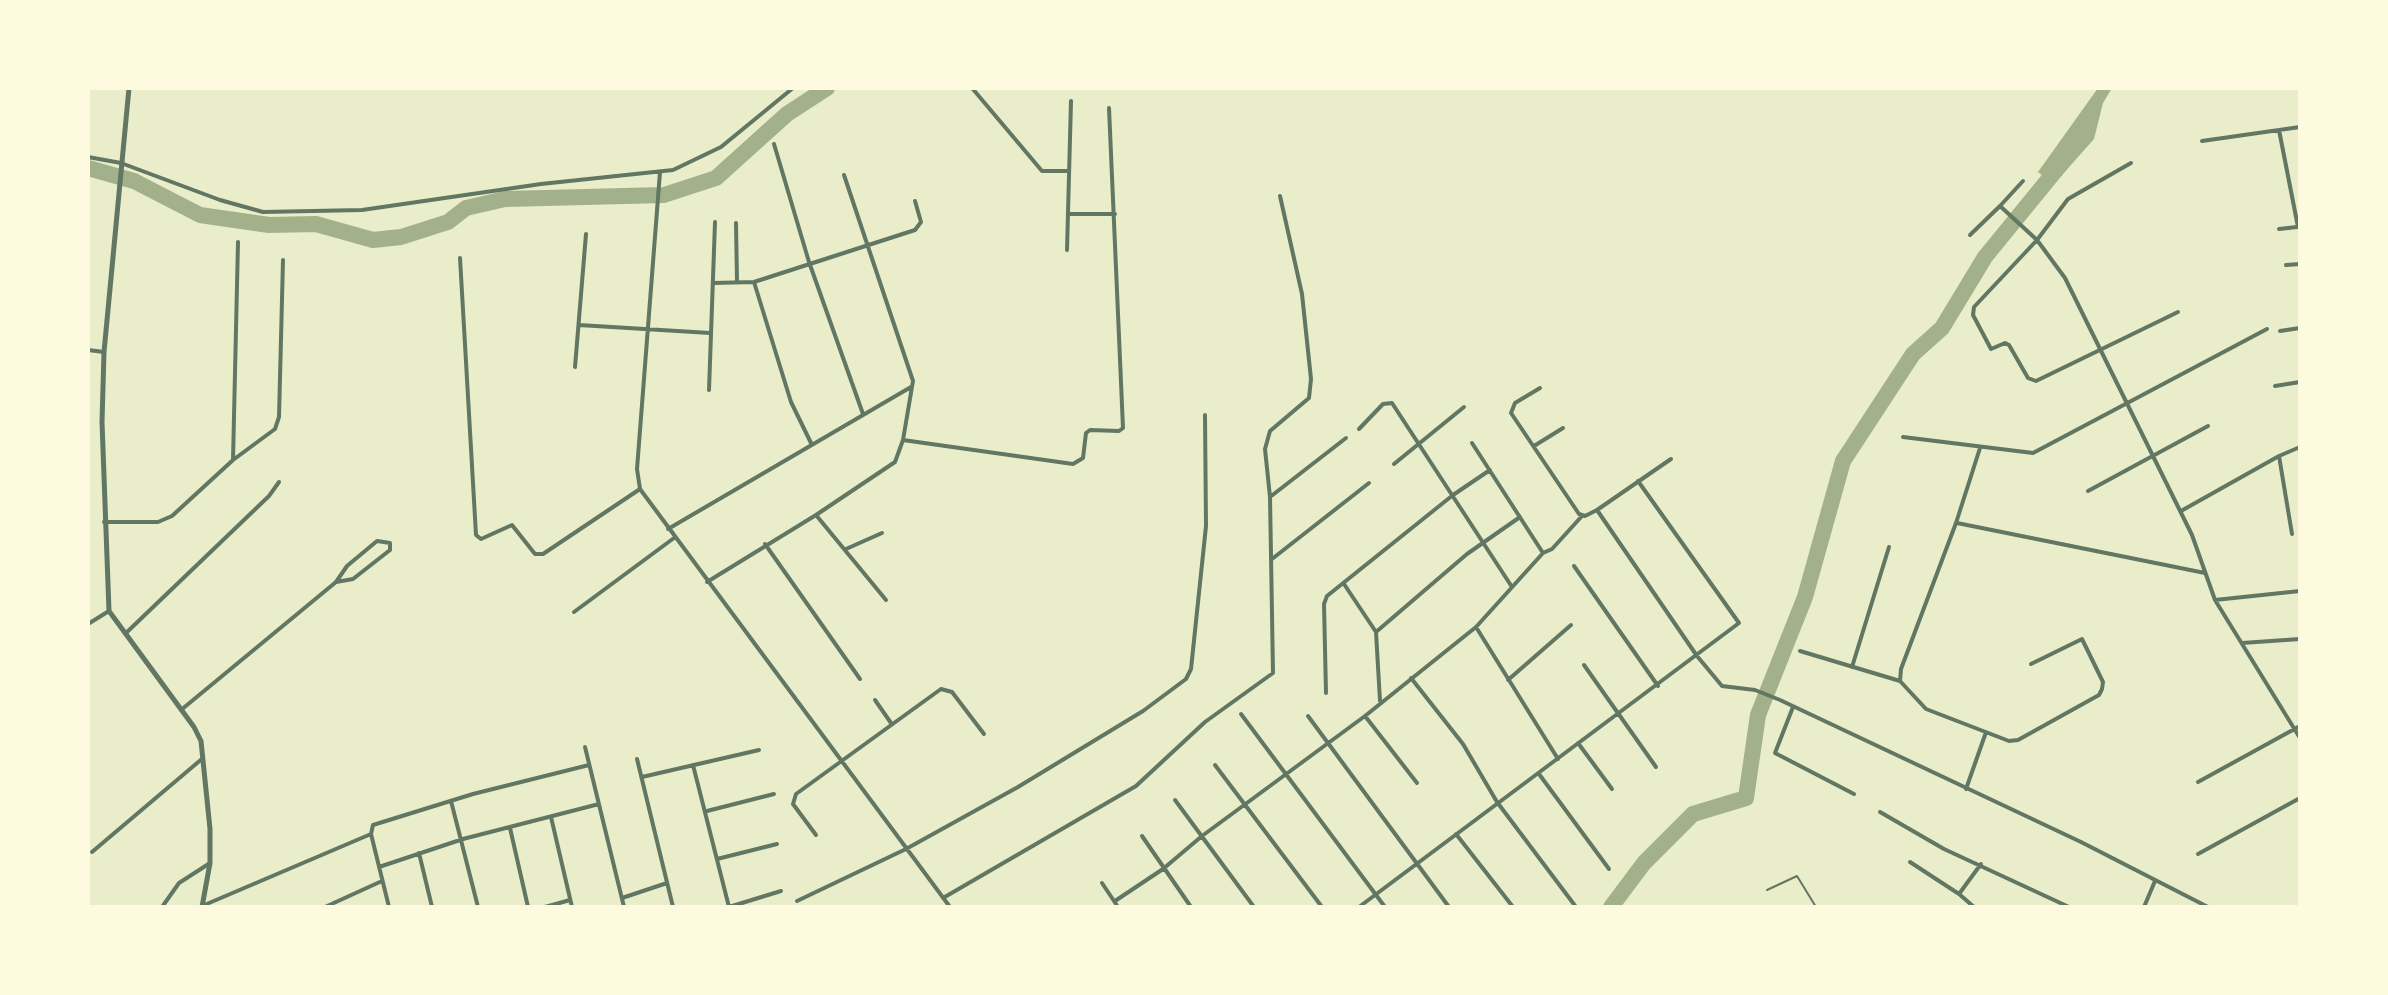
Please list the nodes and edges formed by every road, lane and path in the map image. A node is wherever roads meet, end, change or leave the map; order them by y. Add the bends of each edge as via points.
1 (129, 88) edge
2 (793, 88) edge
3 (972, 88) edge
4 (1071, 101) dead end
5 (1109, 108) dead end
6 (2300, 127) edge
7 (2279, 130) junction
8 (2202, 141) dead end
9 (774, 144) dead end
10 (88, 157) edge
11 (2131, 163) dead end
12 (120, 166) junction
13 (1069, 171) junction
14 (660, 172) junction
15 (844, 175) dead end
16 (2023, 181) dead end
17 (1280, 196) dead end
18 (915, 201) dead end
19 (2000, 206) junction
20 (1068, 214) junction
21 (1115, 214) junction
22 (715, 222) dead end
23 (736, 223) dead end
24 (2299, 227) edge
25 (2279, 229) dead end
26 (586, 234) dead end
27 (1970, 235) dead end
28 (2037, 240) junction
29 (238, 242) dead end
30 (868, 244) junction
31 (1067, 250) dead end
32 (460, 258) dead end
33 (283, 260) dead end
34 (809, 262) junction
35 (2300, 264) edge
36 (2286, 265) dead end
37 (737, 282) junction
38 (754, 282) junction
39 (713, 283) junction
40 (2178, 312) dead end
41 (579, 325) junction
42 (647, 328) junction
43 (2300, 328) edge
44 (2267, 329) dead end
45 (2280, 331) dead end
46 (710, 333) junction
47 (2099, 348) junction
48 (88, 350) edge
49 (104, 352) junction
50 (575, 367) dead end
51 (2300, 382) edge
52 (2275, 386) dead end
53 (911, 387) junction
54 (1540, 388) dead end
55 (709, 390) dead end
56 (2125, 403) junction
57 (1464, 407) dead end
58 (863, 414) junction
59 (1205, 415) dead end
60 (2208, 426) dead end
61 (1563, 428) dead end
62 (1359, 429) dead end
63 (1903, 437) dead end
64 (1346, 438) dead end
65 (903, 440) junction
66 (811, 443) junction
67 (1472, 443) dead end
68 (1420, 444) junction
69 (1534, 446) junction
70 (2300, 447) edge
71 (1980, 448) junction
72 (2279, 456) junction
73 (2153, 458) junction
74 (1671, 459) dead end
75 (233, 460) junction
76 (1394, 464) dead end
77 (1490, 470) junction
78 (1638, 481) junction
79 (279, 482) dead end
80 (1369, 483) dead end
81 (640, 489) junction
82 (2088, 491) dead end
83 (1453, 495) junction
84 (1270, 497) junction
85 (1597, 510) junction
86 (2181, 511) junction
87 (816, 515) junction
88 (1582, 516) junction
89 (1520, 517) junction
90 (104, 522) junction
91 (1956, 523) junction
92 (668, 529) junction
93 (882, 533) dead end
94 (2292, 534) dead end
95 (674, 538) junction
96 (1484, 542) junction
97 (765, 544) junction
98 (1889, 547) dead end
99 (846, 549) junction
100 (1543, 553) junction
101 (1272, 559) junction
102 (1574, 566) dead end
103 (2205, 573) junction
104 (336, 582) junction
105 (707, 582) junction
106 (1344, 584) junction
107 (1512, 587) junction
108 (2300, 591) edge
109 (886, 600) dead end
110 (2215, 600) junction
111 (109, 611) junction
112 (574, 612) dead end
113 (88, 624) edge
114 (1571, 625) dead end
115 (1476, 627) junction
116 (1376, 632) junction
117 (124, 635) junction
118 (2300, 639) edge
119 (2242, 643) junction
120 (1800, 651) dead end
121 (1697, 656) junction
122 (2031, 664) dead end
123 (1584, 665) dead end
124 (1852, 667) junction
125 (1411, 678) junction
126 (860, 679) dead end
127 (1508, 680) junction
128 (1900, 681) junction
129 (1658, 686) junction
130 (1326, 693) dead end
131 (88, 698) edge
132 (875, 700) dead end
133 (1380, 701) junction
134 (1793, 707) junction
135 (181, 710) junction
136 (1241, 714) dead end
137 (1619, 714) junction
138 (1308, 716) dead end
139 (1365, 716) junction
140 (88, 723) edge
141 (891, 723) junction
142 (2298, 728) edge
143 (984, 734) dead end
144 (1985, 734) junction
145 (2300, 738) edge
146 (1578, 743) junction
147 (1327, 744) junction
148 (585, 747) dead end
149 (759, 750) dead end
150 (205, 756) junction
151 (637, 759) dead end
152 (1558, 759) junction
153 (841, 761) junction
154 (589, 765) junction
155 (693, 765) junction
156 (1215, 765) dead end
157 (1656, 767) dead end
158 (1539, 774) junction
159 (1285, 776) junction
160 (642, 777) junction
161 (2198, 782) dead end
162 (1417, 783) dead end
163 (1612, 789) dead end
164 (1966, 789) junction
165 (774, 794) dead end
166 (1854, 794) dead end
167 (2300, 798) edge
168 (1175, 800) dead end
169 (451, 801) junction
170 (1497, 802) junction
171 (599, 804) junction
172 (1245, 805) junction
173 (706, 811) junction
174 (1880, 812) dead end
175 (551, 817) junction
176 (510, 828) junction
177 (371, 834) junction
178 (1456, 834) junction
179 (816, 835) dead end
180 (1142, 836) dead end
181 (1202, 836) junction
182 (463, 839) junction
183 (777, 844) dead end
184 (906, 849) junction
185 (92, 852) dead end
186 (419, 853) junction
187 (2198, 854) dead end
188 (716, 859) junction
189 (1910, 862) dead end
190 (210, 863) junction
191 (1416, 863) junction
192 (1981, 864) junction
193 (379, 867) junction
194 (1163, 869) junction
195 (1609, 869) dead end
196 (382, 881) junction
197 (2155, 881) junction
198 (667, 883) junction
199 (1102, 883) dead end
200 (1767, 890) dead end
201 (781, 891) dead end
202 (1959, 894) junction
203 (1376, 895) junction
204 (622, 898) junction
205 (943, 898) junction
206 (570, 900) junction
207 (797, 901) dead end
208 (1115, 901) junction
209 (755, 904) edge
210 (334, 905) edge
211 (162, 907) edge
212 (202, 907) edge
213 (325, 907) edge
214 (389, 907) edge
215 (432, 907) edge
216 (478, 907) edge
217 (528, 907) edge
218 (545, 907) edge
219 (572, 907) edge
220 (624, 907) edge
221 (673, 907) edge
222 (729, 907) edge
223 (950, 907) edge
224 (1118, 907) edge
225 (1191, 907) edge
226 (1254, 907) edge
227 (1322, 907) edge
228 (1359, 907) edge
229 (1385, 907) edge
230 (1449, 907) edge
231 (1513, 907) edge
232 (1576, 907) edge
233 (1816, 907) edge
234 (1974, 907) edge
235 (2069, 907) edge
236 (2144, 907) edge
237 (2208, 907) edge

1 - 12 street
2 - 14 street via 721,147
3 - 13 street via 1042,171
4 - 13 street
5 - 21 street
6 - 7 street
7 - 8 street
7 - 24 street
9 - 34 street
10 - 12 street
11 - 28 street via 2068,199
12 - 14 street via 240,207 282,214 362,210
12 - 49 street
13 - 20 street
14 - 42 street
15 - 30 street
16 - 19 street
17 - 84 street via 1302,294 1311,379 1309,398 1267,438
18 - 30 street via 919,227
19 - 27 street
19 - 28 street
20 - 21 street
20 - 31 street
21 - 65 street via 1123,428 1086,433 1083,458 1073,464
22 - 39 street
23 - 37 street
24 - 25 street
26 - 41 street
28 - 47 street via 2058,265
28 - 47 street via 1975,303 1973,315 1983,337 1993,350 2009,345 2033,381
29 - 75 street
30 - 34 street
30 - 53 street via 912,372
32 - 81 street via 476,535 486,537 512,525 533,552 543,554
33 - 75 street via 278,424
34 - 38 street
34 - 58 street
35 - 36 street
37 - 38 street
37 - 39 street
38 - 66 street via 791,402
39 - 46 street
40 - 47 street
41 - 42 street
41 - 50 street
42 - 46 street
42 - 81 street
43 - 45 street
44 - 56 street
46 - 55 street
47 - 56 street
48 - 49 street
49 - 90 street
51 - 52 street
53 - 58 street
53 - 65 street
54 - 69 street via 1511,410
56 - 71 street via 2033,453
56 - 73 street
57 - 68 street
58 - 66 street
59 - 184 street via 1206,526 1190,674 1085,747
60 - 73 street
61 - 69 street
62 - 68 street via 1389,401
63 - 71 street
64 - 84 street
65 - 87 street via 891,466
66 - 92 street
67 - 77 street
68 - 76 street
68 - 83 street
69 - 88 street
70 - 72 street
71 - 91 street
72 - 86 street
72 - 94 street
73 - 82 street
73 - 86 street
74 - 78 street
75 - 90 street via 164,520
77 - 83 street
77 - 89 street
78 - 85 street
78 - 121 street via 1739,623
79 - 117 street
80 - 101 street
81 - 92 street
83 - 96 street
83 - 106 street
84 - 101 street
85 - 88 street
85 - 121 street
86 - 103 street
87 - 97 street
87 - 99 street
88 - 100 street
89 - 96 street
89 - 100 street
90 - 111 street
91 - 103 street
91 - 128 street
92 - 95 street
93 - 99 street
95 - 105 street
95 - 112 street
96 - 107 street
96 - 116 street
97 - 105 street
97 - 126 street
98 - 124 street
99 - 109 street
100 - 107 street
101 - 205 street via 1273,673 1205,722 1136,786
102 - 129 street
103 - 110 street
104 - 104 street via 377,541 390,543 390,550 353,579
104 - 135 street
105 - 153 street
106 - 116 street
106 - 130 street via 1324,604
107 - 115 street
108 - 110 street
110 - 119 street
111 - 113 street
111 - 117 street
114 - 127 street
115 - 125 street
115 - 127 street
116 - 133 street
117 - 135 street
118 - 119 street
119 - 142 street
120 - 124 street
121 - 129 street
121 - 134 street via 1722,686 1755,690
122 - 144 street via 2082,639 2103,682 2101,692 2018,740
123 - 137 street
124 - 128 street
125 - 133 street
125 - 170 street via 1463,744
127 - 152 street
128 - 144 street via 1926,709
129 - 137 street
131 - 140 street
132 - 141 street
133 - 139 street
134 - 164 street
134 - 166 street via 1775,753
135 - 150 street
136 - 159 street
137 - 146 street
137 - 157 street
138 - 147 street
139 - 147 street
139 - 162 street
141 - 143 street via 946,688
141 - 153 street
142 - 145 street
142 - 161 street
144 - 164 street
146 - 152 street
146 - 163 street
147 - 159 street
147 - 191 street
148 - 154 street
149 - 155 street
150 - 185 street
150 - 190 street
151 - 160 street
152 - 158 street
153 - 179 street via 793,800
153 - 184 street
154 - 169 street
154 - 171 street
155 - 160 street
155 - 173 street
156 - 172 street
158 - 170 street
158 - 195 street
159 - 172 street
159 - 203 street
160 - 198 street
164 - 197 street
165 - 173 street
167 - 187 street
168 - 181 street
169 - 177 street via 373,825
169 - 182 street
170 - 178 street
170 - 232 street
171 - 175 street
171 - 204 street
172 - 181 street
172 - 227 street
173 - 188 street
174 - 192 street
175 - 176 street
175 - 206 street
176 - 182 street
176 - 217 street
177 - 193 street
177 - 212 street
178 - 191 street
178 - 231 street
180 - 194 street
181 - 194 street
181 - 226 street
182 - 186 street
182 - 216 street
183 - 188 street
184 - 205 street
184 - 207 street
186 - 193 street
186 - 215 street
188 - 222 street
189 - 202 street
190 - 211 street via 179,883
190 - 212 street
191 - 203 street
191 - 230 street
192 - 202 street
192 - 235 street
193 - 196 street
194 - 208 street
194 - 225 street
196 - 210 street
196 - 214 street
197 - 236 street
197 - 237 street
198 - 204 street
198 - 221 street
199 - 208 street
200 - 233 lane via 1797,876
201 - 209 street
202 - 234 street
203 - 228 street
203 - 229 street
204 - 220 street
205 - 223 street
206 - 218 street
206 - 219 street
208 - 224 street
209 - 222 street
210 - 213 street

